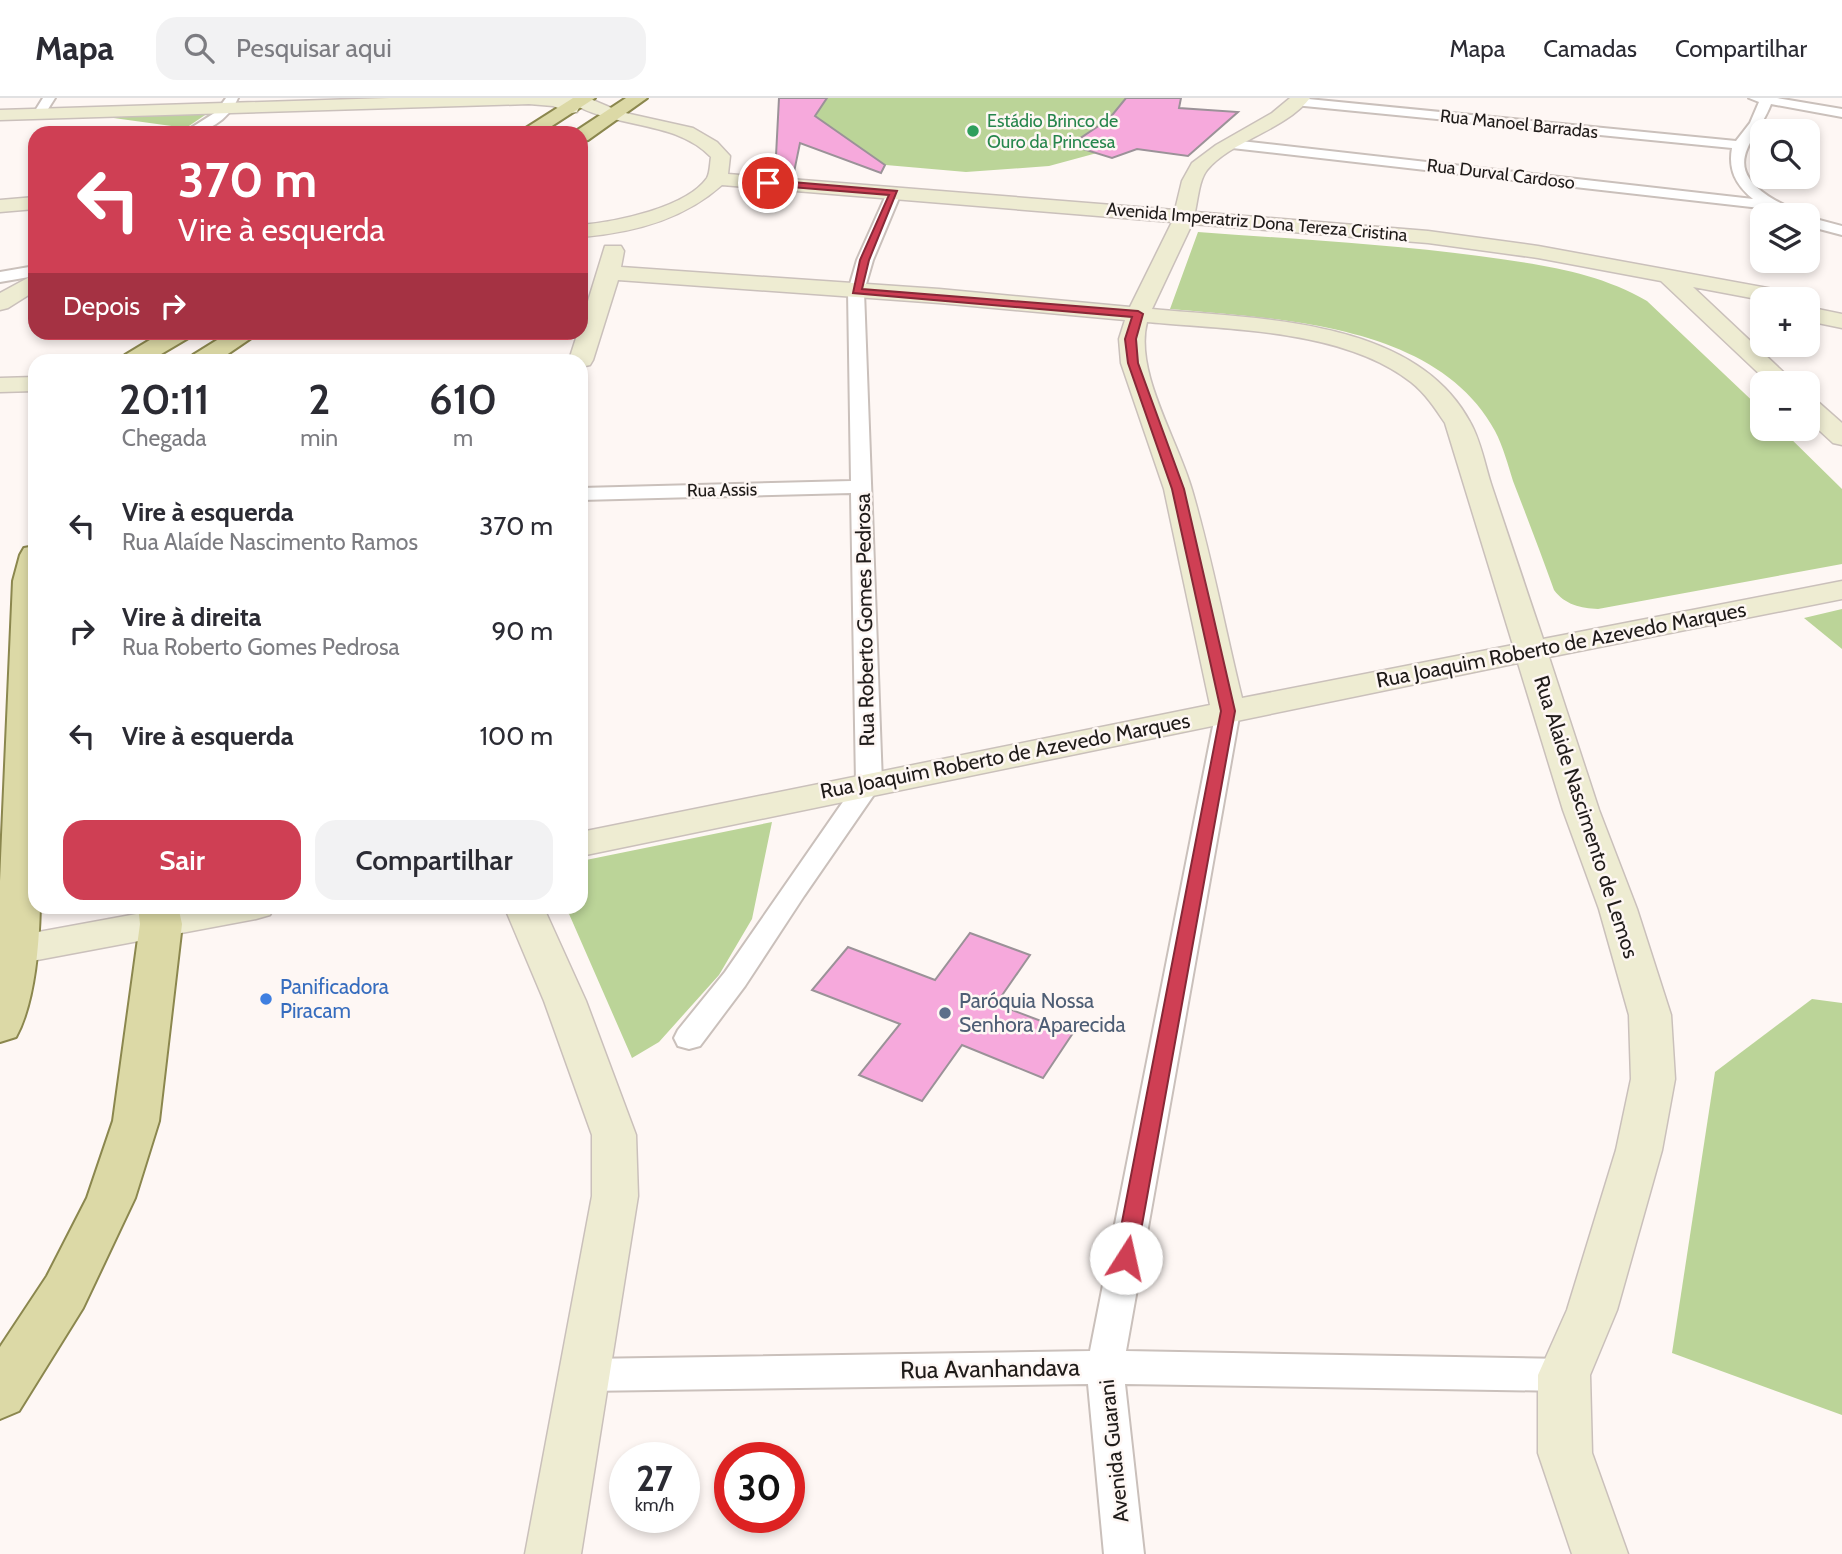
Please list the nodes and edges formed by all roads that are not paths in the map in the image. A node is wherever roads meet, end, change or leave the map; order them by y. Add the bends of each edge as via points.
1 (49, 98) edge
2 (531, 98) edge
3 (638, 98) edge
4 (1763, 99) edge
5 (387, 100) edge
6 (1299, 100) edge
7 (578, 101) edge
8 (230, 103) edge
9 (1842, 113) edge
10 (39, 114) junction
11 (0, 115) edge
12 (615, 116) junction
13 (135, 126) edge
14 (200, 126) edge
15 (539, 126) edge
16 (557, 126) edge
17 (588, 126) edge
18 (588, 126) edge
19 (598, 126) junction
20 (667, 127) junction
21 (588, 132) edge
22 (1232, 144) junction
23 (1741, 145) junction
24 (717, 179) junction
25 (28, 185) edge
26 (6, 186) edge
27 (700, 194) junction
28 (892, 198) junction
29 (1752, 203) edge
30 (1768, 203) edge
31 (28, 204) edge
32 (0, 206) edge
33 (1183, 221) junction
34 (1820, 225) edge
35 (617, 228) junction
36 (588, 230) edge
37 (1842, 231) edge
38 (28, 272) edge
39 (609, 273) junction
40 (0, 277) edge
41 (1674, 283) junction
42 (28, 285) edge
43 (856, 291) junction
44 (1750, 293) edge
45 (0, 303) edge
46 (1750, 303) edge
47 (1820, 304) edge
48 (1842, 309) edge
49 (1138, 314) junction
50 (1820, 316) edge
51 (1842, 321) edge
52 (588, 338) edge
53 (168, 340) edge
54 (235, 340) edge
55 (144, 354) edge
56 (212, 354) edge
57 (1770, 371) edge
58 (28, 384) edge
59 (0, 385) edge
60 (1820, 417) edge
61 (1842, 437) edge
62 (862, 487) junction
63 (588, 494) edge
64 (1842, 590) edge
65 (28, 599) edge
66 (1531, 650) junction
67 (1228, 711) junction
68 (869, 783) junction
69 (588, 843) edge
70 (527, 914) edge
71 (160, 915) edge
72 (9, 951) edge
73 (0, 1026) edge
74 (689, 1038) dead end
75 (1105, 1367) junction
76 (584, 1375) junction
77 (1564, 1375) junction
78 (0, 1394) edge
79 (553, 1554) edge
80 (1124, 1554) edge
81 (1600, 1554) edge

1 - 10 street
2 - 5 street
2 - 7 street
3 - 12 main road
4 - 9 street
4 - 23 street via 1758,120
5 - 8 street
6 - 22 street, Avenida Guarani
6 - 23 street, Rua Manoel Barradas
7 - 12 street
7 - 15 main road
8 - 10 street
8 - 14 street
10 - 11 street
10 - 13 street
12 - 19 main road
12 - 20 street
16 - 18 street
17 - 19 street
19 - 20 street
19 - 21 main road
20 - 24 street via 711,143 721,156
22 - 29 street, Rua Durval Cardoso
22 - 33 street, Avenida Guarani via 1199,167
23 - 30 street via 1738,172
24 - 27 street
24 - 28 street, Avenida Imperatriz Dona Tereza Cristina
25 - 26 street
27 - 28 street, Avenida Imperatriz Dona Tereza Cristina via 757,191
27 - 35 street via 672,210
28 - 33 street, Avenida Imperatriz Dona Tereza Cristina
28 - 43 street, Rua Roberto Gomes Pedrosa
31 - 32 street
33 - 41 street, Avenida Imperatriz Dona Tereza Cristina via 1448,248
33 - 49 street, Avenida Guarani
34 - 37 street
35 - 36 street
35 - 39 street
38 - 40 street
39 - 43 street, Rua Alaide Nascimento de Lemos
39 - 52 street
41 - 44 street, Avenida Imperatriz Dona Tereza Cristina
41 - 46 street, Avenida Imperatriz Dona Tereza Cristina
41 - 57 street
42 - 45 street
43 - 49 street, Rua Alaide Nascimento de Lemos
43 - 62 street, Rua Roberto Gomes Pedrosa
47 - 48 street
49 - 66 street, Rua Alaide Nascimento de Lemos via 1255,325 1353,345 1389,358 1436,388 1458,423
49 - 67 street, Avenida Guarani via 1130,339 1133,363 1178,489
50 - 51 street
53 - 55 main road
54 - 56 main road
58 - 59 street
60 - 61 street
62 - 63 street, Rua Assis
62 - 68 street, Rua Roberto Gomes Pedrosa
64 - 66 street, Rua Joaquim Roberto de Azevedo Marques
65 - 72 main road
66 - 67 street, Rua Joaquim Roberto de Azevedo Marques
66 - 77 street, Rua Alaide Nascimento de Lemos via 1650,1015 1653,1066 1639,1150 1592,1310
67 - 68 street, Rua Joaquim Roberto de Azevedo Marques
67 - 75 street, Avenida Guarani
68 - 69 street, Rua Joaquim Roberto de Azevedo Marques
68 - 74 street via 735,979
70 - 76 street via 565,1001 614,1135 614,1196
71 - 72 street
71 - 78 main road via 136,1121 111,1198 65,1292
72 - 73 main road
75 - 76 street, Rua Avanhandava
75 - 77 street, Rua Avanhandava
75 - 80 street, Avenida Guarani
76 - 79 street
77 - 81 street, Rua Alaide Nascimento de Lemos via 1565,1453

